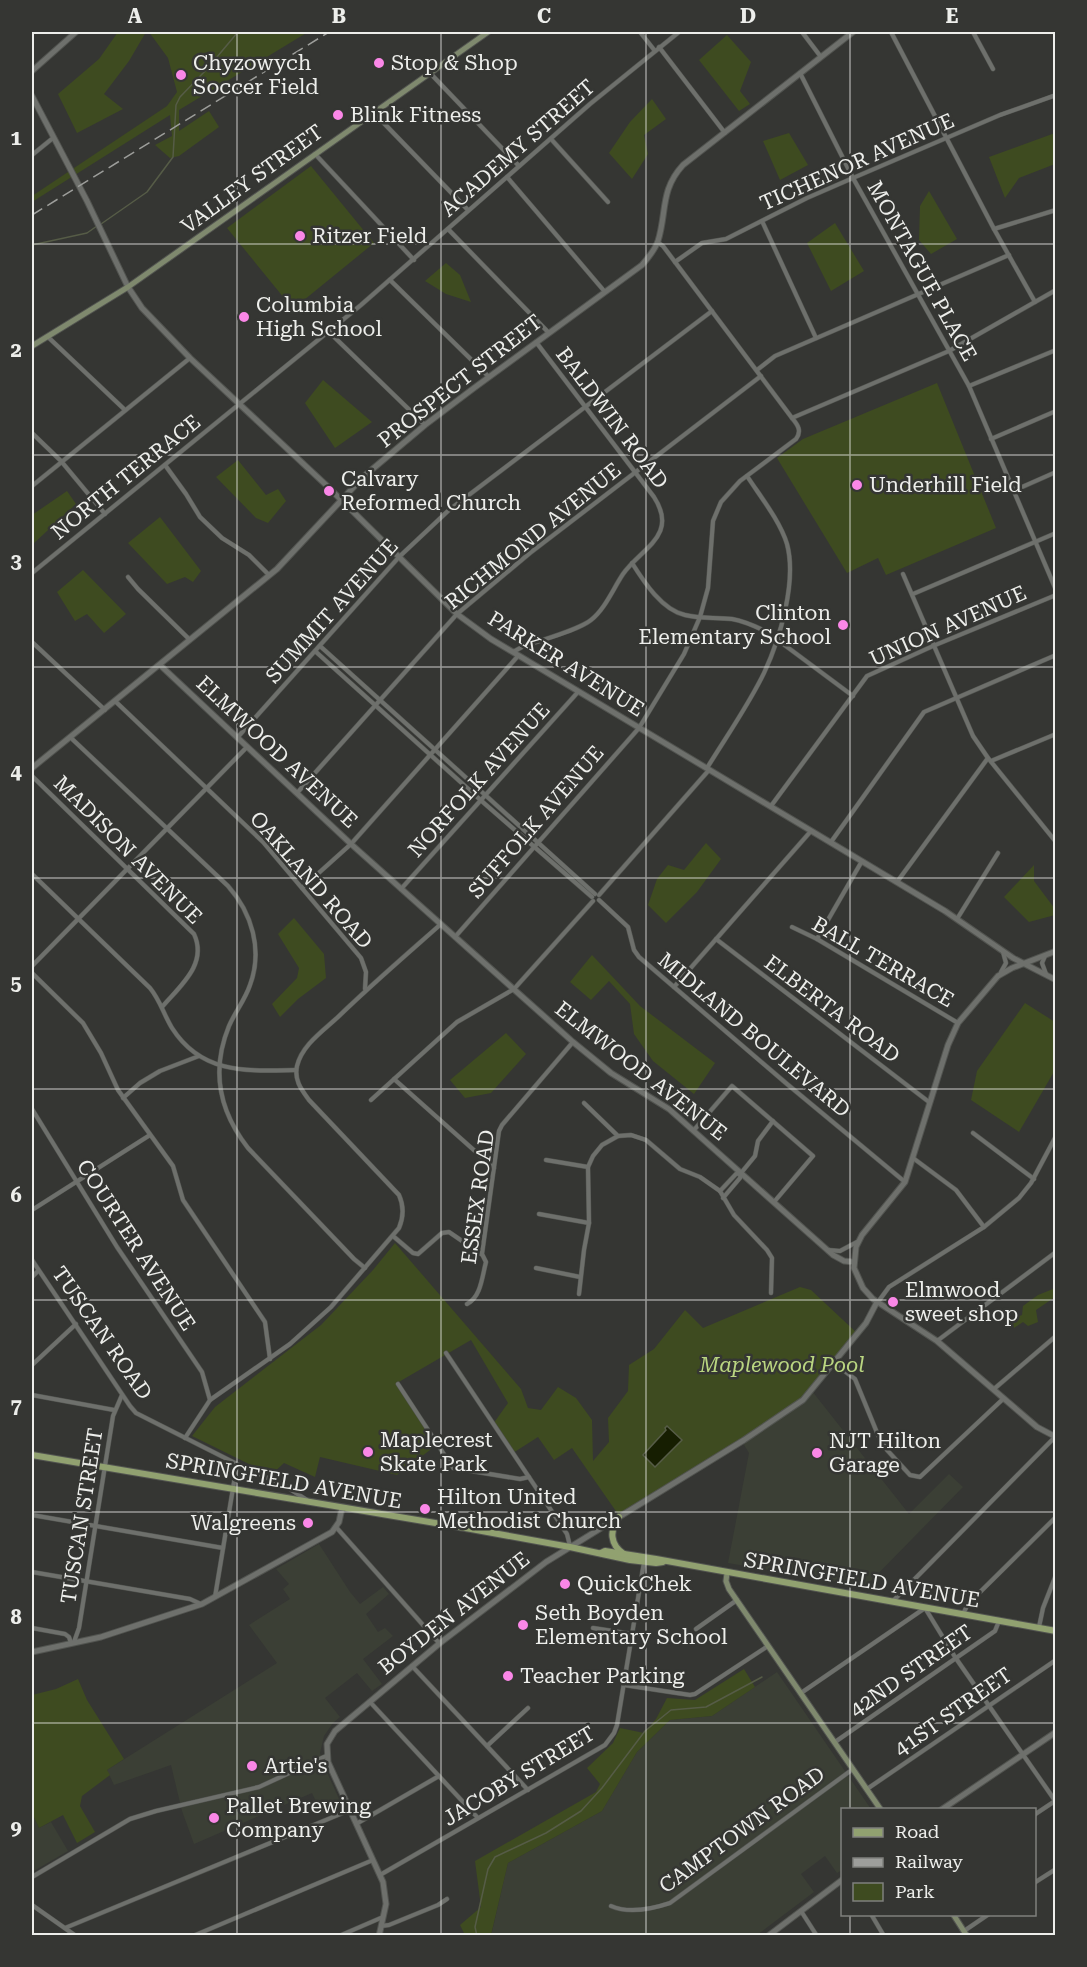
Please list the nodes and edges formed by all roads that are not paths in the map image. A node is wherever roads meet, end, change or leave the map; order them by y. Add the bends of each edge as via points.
1 (75, 32) edge
2 (488, 32) edge
3 (640, 32) edge
4 (679, 32) edge
5 (802, 32) edge
6 (853, 32) edge
7 (891, 32) edge
8 (973, 32) edge
9 (660, 47) junction
10 (655, 51) junction
11 (821, 57) junction
12 (993, 69) dead end
13 (32, 71) edge
14 (430, 73) junction
15 (800, 73) junction
16 (1056, 95) edge
17 (32, 96) edge
18 (374, 113) junction
19 (725, 133) junction
20 (53, 138) junction
21 (550, 138) junction
22 (946, 138) junction
23 (32, 154) edge
24 (315, 154) junction
25 (519, 166) junction
26 (507, 177) junction
27 (853, 178) junction
28 (608, 202) dead end
29 (468, 210) junction
30 (1056, 210) edge
31 (762, 221) junction
32 (994, 229) junction
33 (448, 230) junction
34 (657, 242) junction
35 (1009, 255) junction
36 (414, 260) junction
37 (675, 262) junction
38 (390, 280) junction
39 (128, 287) junction
40 (1056, 290) edge
41 (604, 292) junction
42 (917, 295) junction
43 (1035, 302) junction
44 (712, 311) junction
45 (328, 331) junction
46 (549, 333) junction
47 (47, 336) junction
48 (816, 338) junction
49 (536, 342) junction
50 (32, 346) edge
51 (1056, 350) edge
52 (949, 351) junction
53 (190, 358) junction
54 (757, 370) junction
55 (761, 376) junction
56 (489, 377) junction
57 (969, 386) junction
58 (240, 404) junction
59 (586, 408) junction
60 (125, 410) junction
61 (1056, 411) edge
62 (792, 418) junction
63 (425, 425) junction
64 (32, 433) edge
65 (991, 439) junction
66 (61, 461) junction
67 (165, 465) junction
68 (1056, 472) edge
69 (635, 473) junction
70 (747, 476) junction
71 (32, 486) edge
72 (1013, 490) junction
73 (341, 500) junction
74 (105, 514) junction
75 (1056, 533) edge
76 (1036, 542) junction
77 (399, 557) junction
78 (632, 563) junction
79 (32, 573) edge
80 (903, 574) dead end
81 (269, 575) junction
82 (128, 577) dead end
83 (1056, 590) edge
84 (912, 594) junction
85 (1056, 595) edge
86 (457, 614) junction
87 (700, 617) junction
88 (189, 639) junction
89 (776, 639) junction
90 (32, 642) edge
91 (320, 646) junction
92 (933, 646) junction
93 (315, 651) junction
94 (516, 654) junction
95 (1056, 655) edge
96 (160, 665) junction
97 (578, 692) junction
98 (853, 696) junction
99 (956, 698) junction
100 (381, 700) junction
101 (115, 701) junction
102 (376, 706) junction
103 (105, 710) junction
104 (639, 728) junction
105 (1056, 734) edge
106 (70, 737) junction
107 (237, 739) junction
108 (246, 748) junction
109 (435, 749) junction
110 (430, 754) junction
111 (989, 760) junction
112 (32, 768) edge
113 (708, 770) junction
114 (32, 776) edge
115 (206, 788) junction
116 (296, 793) junction
117 (487, 794) junction
118 (481, 800) junction
119 (771, 806) junction
120 (166, 829) junction
121 (811, 830) junction
122 (538, 842) junction
123 (831, 842) junction
124 (1056, 843) edge
125 (351, 844) junction
126 (534, 847) junction
127 (998, 853) dead end
128 (862, 860) junction
129 (127, 868) junction
130 (32, 874) edge
131 (897, 882) junction
132 (302, 888) junction
133 (401, 889) junction
134 (596, 897) junction
135 (78, 919) junction
136 (957, 919) junction
137 (441, 924) junction
138 (792, 927) dead end
139 (455, 937) junction
140 (716, 939) junction
141 (817, 939) junction
142 (1003, 951) junction
143 (1056, 951) edge
144 (1046, 955) junction
145 (1024, 963) junction
146 (32, 966) edge
147 (32, 973) edge
148 (1046, 975) junction
149 (998, 976) junction
150 (1056, 980) edge
151 (674, 987) junction
152 (365, 990) junction
153 (514, 990) junction
154 (162, 1007) junction
155 (958, 1023) junction
156 (573, 1041) junction
157 (199, 1056) junction
158 (219, 1065) junction
159 (296, 1070) junction
160 (394, 1079) junction
161 (123, 1098) junction
162 (371, 1100) dead end
163 (929, 1102) junction
164 (584, 1103) dead end
165 (32, 1109) edge
166 (773, 1121) junction
167 (694, 1130) junction
168 (973, 1133) dead end
169 (150, 1135) junction
170 (618, 1136) junction
171 (1056, 1136) edge
172 (913, 1158) junction
173 (546, 1160) dead end
174 (588, 1167) junction
175 (495, 1169) junction
176 (741, 1173) junction
177 (1034, 1179) junction
178 (77, 1182) junction
179 (905, 1182) junction
180 (720, 1191) junction
181 (723, 1198) junction
182 (774, 1202) junction
183 (32, 1210) edge
184 (539, 1214) dead end
185 (589, 1223) junction
186 (984, 1227) junction
187 (393, 1236) junction
188 (858, 1241) junction
189 (827, 1250) junction
190 (1056, 1252) edge
191 (482, 1254) junction
192 (32, 1260) edge
193 (854, 1262) junction
194 (365, 1268) junction
195 (536, 1268) dead end
196 (38, 1271) junction
197 (32, 1277) edge
198 (580, 1277) junction
199 (771, 1293) dead end
200 (579, 1294) dead end
201 (878, 1302) junction
202 (467, 1304) dead end
203 (76, 1324) junction
204 (1056, 1336) edge
205 (937, 1341) junction
206 (446, 1353) dead end
207 (270, 1359) junction
208 (834, 1364) junction
209 (32, 1365) edge
210 (398, 1384) dead end
211 (993, 1390) junction
212 (32, 1395) edge
213 (122, 1395) junction
214 (1003, 1398) junction
215 (210, 1400) junction
216 (114, 1410) junction
217 (1055, 1437) edge
218 (185, 1438) junction
219 (32, 1455) edge
220 (237, 1464) junction
221 (105, 1468) junction
222 (529, 1477) junction
223 (233, 1489) junction
224 (310, 1502) junction
225 (342, 1508) junction
226 (32, 1515) edge
227 (619, 1517) junction
228 (1056, 1517) edge
229 (96, 1526) junction
230 (336, 1527) junction
231 (570, 1547) junction
232 (223, 1548) junction
233 (601, 1553) junction
234 (630, 1556) junction
235 (644, 1562) junction
236 (663, 1562) junction
237 (32, 1572) edge
238 (727, 1573) junction
239 (1056, 1575) edge
240 (87, 1581) junction
241 (214, 1598) junction
242 (737, 1600) junction
243 (892, 1602) junction
244 (202, 1604) junction
245 (925, 1608) junction
246 (962, 1614) junction
247 (999, 1621) junction
248 (32, 1628) edge
249 (593, 1628) dead end
250 (1039, 1628) junction
251 (696, 1629) dead end
252 (1056, 1631) edge
253 (632, 1634) junction
254 (73, 1643) junction
255 (440, 1643) junction
256 (768, 1646) junction
257 (32, 1652) edge
258 (955, 1657) junction
259 (1056, 1660) edge
260 (412, 1666) junction
261 (624, 1685) junction
262 (801, 1693) junction
263 (369, 1701) junction
264 (988, 1705) junction
265 (528, 1708) dead end
266 (1056, 1732) edge
267 (835, 1742) junction
268 (487, 1746) junction
269 (1023, 1755) junction
270 (326, 1756) junction
271 (853, 1769) junction
272 (439, 1776) junction
273 (528, 1790) junction
274 (867, 1790) junction
275 (1055, 1802) edge
276 (880, 1808) edge
277 (944, 1808) edge
278 (350, 1810) junction
279 (1036, 1814) edge
280 (478, 1818) junction
281 (356, 1824) junction
282 (373, 1860) junction
283 (1056, 1869) edge
284 (380, 1875) junction
285 (32, 1877) edge
286 (841, 1881) edge
287 (1036, 1882) edge
288 (447, 1899) dead end
289 (32, 1905) edge
290 (611, 1906) dead end
291 (801, 1911) junction
292 (872, 1916) edge
293 (954, 1916) edge
294 (987, 1916) edge
295 (383, 1917) junction
296 (381, 1926) junction
297 (65, 1928) junction
298 (966, 1933) edge
299 (76, 1935) edge
300 (193, 1935) edge
301 (339, 1935) edge
302 (379, 1935) edge
303 (768, 1935) edge
304 (817, 1935) edge
305 (884, 1935) edge

1 - 13 street
2 - 14 main road, VALLEY STREET
3 - 10 street
4 - 9 street, ACADEMY STREET
5 - 11 street
6 - 11 street, PROSPECT STREET
7 - 22 street
8 - 12 street
9 - 10 street, ACADEMY STREET
9 - 19 street
10 - 21 street, ACADEMY STREET
11 - 15 street, PROSPECT STREET
14 - 18 main road, VALLEY STREET
14 - 25 street
15 - 19 street, PROSPECT STREET
15 - 27 street, MONTAGUE PLACE
16 - 22 street, TICHENOR AVENUE
17 - 20 street, PARKER AVENUE
18 - 24 main road, VALLEY STREET
18 - 29 street
19 - 34 street, PROSPECT STREET via 673,176
20 - 23 street
20 - 39 street, PARKER AVENUE
21 - 25 street, ACADEMY STREET
21 - 28 street
22 - 27 street, TICHENOR AVENUE
22 - 32 street
24 - 36 street
24 - 39 main road, VALLEY STREET
25 - 26 street, ACADEMY STREET
26 - 29 street, ACADEMY STREET
26 - 41 street
27 - 31 street, TICHENOR AVENUE
27 - 42 street, MONTAGUE PLACE
29 - 33 street, ACADEMY STREET
30 - 32 street
31 - 37 street, TICHENOR AVENUE via 726,239 702,243
31 - 48 street
32 - 35 street
33 - 36 street, ACADEMY STREET
33 - 46 street
34 - 37 street
34 - 41 street, PROSPECT STREET via 642,265
35 - 42 street
35 - 43 street
36 - 38 street, ACADEMY STREET
37 - 44 street
38 - 45 street, ACADEMY STREET
38 - 56 street
39 - 47 main road, VALLEY STREET
39 - 53 street, PARKER AVENUE via 142,308
40 - 43 street
41 - 46 street, PROSPECT STREET
42 - 48 street
42 - 52 street, MONTAGUE PLACE
43 - 52 street
44 - 54 street
44 - 59 street, SUMMIT AVENUE
45 - 58 street, ACADEMY STREET
45 - 63 street
46 - 49 street, PROSPECT STREET
47 - 50 main road, VALLEY STREET
47 - 60 street
48 - 54 street via 776,356
49 - 56 street, PROSPECT STREET
49 - 59 street, BALDWIN ROAD
51 - 57 street
52 - 57 street, MONTAGUE PLACE
52 - 62 street
53 - 58 street, PARKER AVENUE
53 - 60 street
54 - 55 street
55 - 62 street
55 - 69 street, RICHMOND AVENUE
56 - 63 street, PROSPECT STREET
57 - 65 street, MONTAGUE PLACE
58 - 67 street, NORTH TERRACE
58 - 73 street, PARKER AVENUE
59 - 69 street, BALDWIN ROAD
59 - 77 street, SUMMIT AVENUE via 449,510
60 - 66 street
61 - 65 street
62 - 70 street, SUFFOLK AVENUE via 798,426 795,439
63 - 73 street, PROSPECT STREET
64 - 66 street
65 - 72 street, MONTAGUE PLACE
66 - 71 street
66 - 74 street
67 - 74 street, NORTH TERRACE
67 - 81 street via 200,517
68 - 72 street
69 - 78 street, BALDWIN ROAD via 656,500 661,520 654,544
69 - 86 street, RICHMOND AVENUE
70 - 87 street, SUFFOLK AVENUE via 727,494 713,521 708,588
70 - 89 street via 782,532 789,557 786,603
72 - 76 street, MONTAGUE PLACE
73 - 77 street, PARKER AVENUE
73 - 81 street, PROSPECT STREET
74 - 79 street, NORTH TERRACE
75 - 76 street
76 - 83 street, MONTAGUE PLACE
76 - 84 street
77 - 86 street, PARKER AVENUE
77 - 91 street, SUMMIT AVENUE
78 - 87 street via 665,604 677,612
78 - 94 street, BALDWIN ROAD via 593,619 522,647
80 - 84 street
81 - 88 street, PROSPECT STREET
82 - 88 street
84 - 92 street
85 - 92 street, UNION AVENUE
86 - 94 street, PARKER AVENUE
86 - 100 street, RICHMOND AVENUE
87 - 89 street via 742,621
87 - 104 street, SUFFOLK AVENUE via 684,654
88 - 96 street, PROSPECT STREET
89 - 98 street
89 - 113 street via 764,673
90 - 103 street
91 - 93 street, SUMMIT AVENUE
91 - 100 street, MIDLAND BOULEVARD
92 - 98 street, UNION AVENUE via 867,676
92 - 99 street
93 - 102 street, MIDLAND BOULEVARD
93 - 107 street, SUMMIT AVENUE
94 - 97 street, PARKER AVENUE
94 - 109 street
95 - 99 street
96 - 101 street, PROSPECT STREET
96 - 107 street, ELMWOOD AVENUE
97 - 104 street, PARKER AVENUE
97 - 117 street, NORFOLK AVENUE
98 - 119 street, UNION AVENUE
99 - 111 street
99 - 123 street via 924,711
100 - 102 street, RICHMOND AVENUE
100 - 109 street, MIDLAND BOULEVARD
101 - 103 street, PROSPECT STREET
101 - 115 street, OAKLAND ROAD
102 - 110 street, MIDLAND BOULEVARD
102 - 116 street, RICHMOND AVENUE
103 - 106 street, PROSPECT STREET
104 - 113 street, PARKER AVENUE
104 - 122 street, SUFFOLK AVENUE
105 - 111 street
106 - 112 street, PROSPECT STREET
106 - 120 street
107 - 108 street, ELMWOOD AVENUE
108 - 115 street
108 - 116 street, ELMWOOD AVENUE
109 - 110 street
109 - 117 street, MIDLAND BOULEVARD
110 - 118 street, MIDLAND BOULEVARD
110 - 125 street
111 - 124 street
111 - 131 street
113 - 119 street, PARKER AVENUE
113 - 134 street
114 - 129 street, MADISON AVENUE
115 - 120 street
115 - 132 street, OAKLAND ROAD via 263,842
116 - 125 street, ELMWOOD AVENUE
117 - 118 street, NORFOLK AVENUE
117 - 122 street, MIDLAND BOULEVARD
118 - 126 street, MIDLAND BOULEVARD
118 - 133 street, NORFOLK AVENUE
119 - 121 street, PARKER AVENUE
120 - 129 street
120 - 158 street via 234,894 255,937 253,976 229,1027
121 - 123 street, PARKER AVENUE
121 - 140 street
122 - 126 street, SUFFOLK AVENUE
122 - 134 street, MIDLAND BOULEVARD
123 - 128 street, PARKER AVENUE
125 - 132 street
125 - 133 street, ELMWOOD AVENUE
126 - 134 street, MIDLAND BOULEVARD
126 - 139 street, SUFFOLK AVENUE
127 - 136 street
128 - 131 street, PARKER AVENUE
128 - 141 street
129 - 135 street
129 - 154 street, MADISON AVENUE via 189,927 198,946 195,968
130 - 135 street
131 - 136 street, PARKER AVENUE
132 - 152 street, OAKLAND ROAD via 362,958
133 - 137 street, ELMWOOD AVENUE
134 - 151 street, MIDLAND BOULEVARD via 628,927 636,954
134 - 153 street
135 - 146 street
135 - 154 street via 150,988
136 - 142 street, PARKER AVENUE
137 - 139 street, ELMWOOD AVENUE
137 - 152 street
138 - 141 street, BALL TERRACE
139 - 153 street, ELMWOOD AVENUE
140 - 151 street
140 - 163 street, ELBERTA ROAD
141 - 155 street, BALL TERRACE
142 - 145 street, PARKER AVENUE
142 - 149 street via 1006,963
143 - 144 street
144 - 145 street
144 - 148 street via 1042,963
145 - 148 street, PARKER AVENUE
145 - 149 street
147 - 161 street via 83,1023
148 - 150 street, PARKER AVENUE
149 - 155 street
151 - 179 street, MIDLAND BOULEVARD
152 - 159 street via 306,1048
153 - 156 street, ELMWOOD AVENUE
153 - 160 street via 457,1022
154 - 157 street via 174,1030
155 - 163 street
156 - 167 street, ELMWOOD AVENUE via 611,1073 669,1109
156 - 175 street, ESSEX ROAD via 501,1125
157 - 158 street
157 - 161 street via 159,1071
158 - 159 street via 250,1071
158 - 194 street via 223,1102 238,1136
159 - 187 street via 298,1084 309,1100 399,1195 403,1215
160 - 162 street
160 - 175 street
161 - 169 street
163 - 172 street
164 - 170 street
165 - 178 street, COURTER AVENUE
166 - 167 street via 732,1086
166 - 176 street via 758,1141 755,1156
166 - 182 street via 813,1156
167 - 176 street, ELMWOOD AVENUE
168 - 177 street
169 - 178 street
169 - 207 street via 173,1166 183,1200 265,1322
170 - 174 street via 602,1145
170 - 180 street via 646,1140 680,1169
171 - 177 street
172 - 179 street
172 - 186 street via 956,1190
173 - 174 street
174 - 185 street
175 - 191 street, ESSEX ROAD
176 - 180 street via 735,1174
176 - 181 street
176 - 182 street, ELMWOOD AVENUE
177 - 186 street via 1019,1198
178 - 183 street
178 - 215 street, COURTER AVENUE via 202,1372
179 - 188 street
180 - 181 street
181 - 199 street via 768,1250 772,1258
182 - 189 street, ELMWOOD AVENUE
184 - 185 street
185 - 198 street
186 - 201 street via 889,1287
187 - 191 street via 418,1254 442,1233 449,1232
187 - 194 street
188 - 189 street via 840,1251
188 - 193 street
189 - 193 street, ELMWOOD AVENUE
190 - 205 street
191 - 202 street, ESSEX ROAD via 486,1262 478,1293
192 - 196 street, TUSCAN ROAD
193 - 201 street via 863,1287
194 - 207 street via 331,1307
195 - 198 street
196 - 197 street
196 - 203 street, TUSCAN ROAD
198 - 200 street
201 - 205 street
201 - 208 street, BOYDEN AVENUE
203 - 209 street
203 - 213 street, TUSCAN ROAD
204 - 211 street
205 - 211 street
206 - 222 street
207 - 215 street
208 - 214 street via 855,1379 887,1450 915,1477 920,1477
208 - 227 street, BOYDEN AVENUE via 803,1400
210 - 222 street via 453,1468 520,1479
211 - 214 street
212 - 216 street
213 - 216 street, TUSCAN STREET
213 - 218 street, TUSCAN ROAD via 143,1418
214 - 217 street
215 - 218 street
216 - 221 street, TUSCAN STREET
217 - 243 street
218 - 220 street, TUSCAN ROAD
219 - 221 main road, SPRINGFIELD AVENUE
220 - 223 street
220 - 224 street, TUSCAN ROAD
221 - 223 main road, SPRINGFIELD AVENUE
221 - 229 street, TUSCAN STREET
222 - 231 street via 567,1534
223 - 224 main road, SPRINGFIELD AVENUE
223 - 232 street
224 - 225 main road, SPRINGFIELD AVENUE
225 - 230 street
225 - 231 main road, SPRINGFIELD AVENUE
226 - 229 street
227 - 231 street, BOYDEN AVENUE
227 - 234 main road via 613,1526 613,1541
228 - 246 street
229 - 232 street
229 - 240 street, TUSCAN STREET
230 - 241 street
230 - 255 street
231 - 233 main road, SPRINGFIELD AVENUE
231 - 255 street, BOYDEN AVENUE
232 - 241 street
233 - 234 main road, SPRINGFIELD AVENUE
233 - 235 main road, SPRINGFIELD AVENUE
234 - 236 main road, SPRINGFIELD AVENUE
235 - 236 main road, SPRINGFIELD AVENUE
235 - 253 street, JACOBY STREET
236 - 238 main road, SPRINGFIELD AVENUE
237 - 240 street
238 - 242 main road via 726,1581
238 - 243 main road, SPRINGFIELD AVENUE
239 - 250 street
240 - 244 street
240 - 254 street, TUSCAN STREET
241 - 244 street
242 - 251 street
242 - 256 main road
243 - 245 main road, SPRINGFIELD AVENUE
244 - 254 street
245 - 246 main road, SPRINGFIELD AVENUE
245 - 258 street
245 - 262 street
246 - 247 main road, SPRINGFIELD AVENUE
247 - 250 main road, SPRINGFIELD AVENUE
247 - 258 street, 42ND STREET via 995,1631
248 - 254 street via 65,1634
249 - 253 street
250 - 252 main road, SPRINGFIELD AVENUE
253 - 261 street, JACOBY STREET
254 - 257 street
255 - 260 street, BOYDEN AVENUE
256 - 261 street via 695,1694
256 - 262 main road
258 - 264 street
258 - 267 street, 42ND STREET
259 - 264 street, 41ST STREET
260 - 263 street, BOYDEN AVENUE
260 - 268 street
261 - 273 street, JACOBY STREET via 617,1725 605,1745
262 - 267 main road
263 - 270 street, BOYDEN AVENUE via 334,1731
263 - 272 street
264 - 269 street
264 - 274 street, 41ST STREET
265 - 268 street
266 - 269 street
267 - 271 main road
268 - 273 street
269 - 275 street
269 - 277 street
270 - 278 street
270 - 285 street via 259,1787 130,1819
271 - 274 main road
271 - 290 street, CAMPTOWN ROAD via 670,1903 627,1911
272 - 280 street
272 - 281 street
273 - 280 street, JACOBY STREET
274 - 276 main road
275 - 279 street
278 - 281 street
278 - 297 street
280 - 284 street, JACOBY STREET
281 - 282 street
282 - 284 street
282 - 300 street
283 - 287 street
284 - 295 street via 386,1897
286 - 291 street
288 - 296 street
289 - 297 street
291 - 303 street
291 - 304 street
292 - 305 street
293 - 298 main road
294 - 298 street
295 - 296 street
295 - 301 street
296 - 302 street
297 - 299 street

